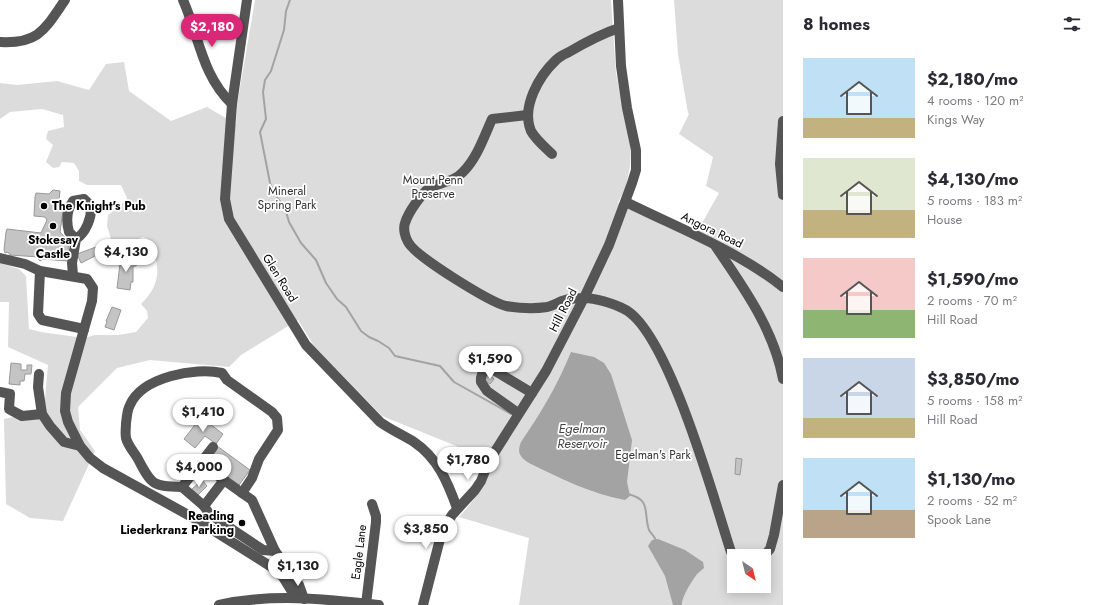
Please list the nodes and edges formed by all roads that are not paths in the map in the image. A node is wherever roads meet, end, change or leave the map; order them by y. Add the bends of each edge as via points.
1 (65, 0) edge
2 (184, 0) edge
3 (247, 0) edge
4 (618, 0) edge
5 (619, 28) junction
6 (0, 42) edge
7 (232, 104) junction
8 (527, 115) junction
9 (783, 121) edge
10 (552, 154) dead end
11 (783, 195) edge
12 (626, 202) junction
13 (76, 239) dead end
14 (715, 246) junction
15 (0, 258) edge
16 (40, 271) junction
17 (73, 276) junction
18 (783, 287) edge
19 (584, 298) junction
20 (84, 329) junction
21 (39, 374) dead end
22 (783, 379) edge
23 (0, 392) edge
24 (532, 393) junction
25 (518, 413) junction
26 (42, 414) junction
27 (80, 446) junction
28 (213, 447) dead end
29 (200, 463) junction
30 (224, 480) junction
31 (783, 485) edge
32 (182, 487) junction
33 (242, 493) junction
34 (372, 504) dead end
35 (204, 506) junction
36 (458, 508) junction
37 (730, 549) edge
38 (770, 549) edge
39 (275, 551) junction
40 (300, 598) junction
41 (366, 604) junction
42 (219, 605) edge
43 (379, 605) edge
44 (423, 605) edge

1 - 6 street via 45,28 34,37 22,42
2 - 7 street via 213,82
3 - 7 street, Glen Road
4 - 5 street, Hill Road
5 - 8 street via 596,36 557,59 540,79
5 - 12 street, Hill Road via 622,66 637,157 636,170
7 - 36 street, Glen Road via 225,199 226,210 234,229 306,345 380,422 427,452 441,470
8 - 10 street via 532,131
8 - 19 street via 492,119 464,172 455,179 427,190 404,223 404,231 408,243 416,252 435,266 505,306 548,307 564,300
9 - 11 street via 780,164
12 - 14 street, Angora Road
12 - 19 street, Hill Road
13 - 17 street via 72,263
14 - 18 street, Angora Road via 750,264
14 - 22 street via 746,291 766,328
15 - 16 street via 25,264
16 - 17 street
16 - 20 street via 38,314 42,320
17 - 20 street via 87,279 93,288
19 - 24 street, Hill Road
19 - 37 street via 624,309 634,315 659,352 683,405
20 - 27 street via 65,403 68,422
21 - 26 street via 38,388
23 - 26 street via 10,394 9,409 22,416
24 - 25 street, Hill Road
24 - 25 street via 492,369 482,375 481,382 487,391
25 - 36 street, Hill Road via 489,461 481,481
26 - 27 street via 64,442
27 - 40 street via 102,468 192,517 277,572
28 - 29 street
29 - 30 street
29 - 32 street
30 - 33 street
30 - 35 street
31 - 38 street
32 - 33 street via 160,486 148,477 126,438 129,406 138,393 160,380 201,371 214,372 222,374 272,412 278,424 278,430 258,459 252,478
32 - 35 street
33 - 39 street via 252,500
34 - 41 street, Eagle Lane via 376,522
35 - 39 street via 221,522 263,550
36 - 44 street, Hill Road via 440,539
39 - 40 street via 300,585
40 - 41 street
40 - 42 street via 248,599
41 - 43 street

